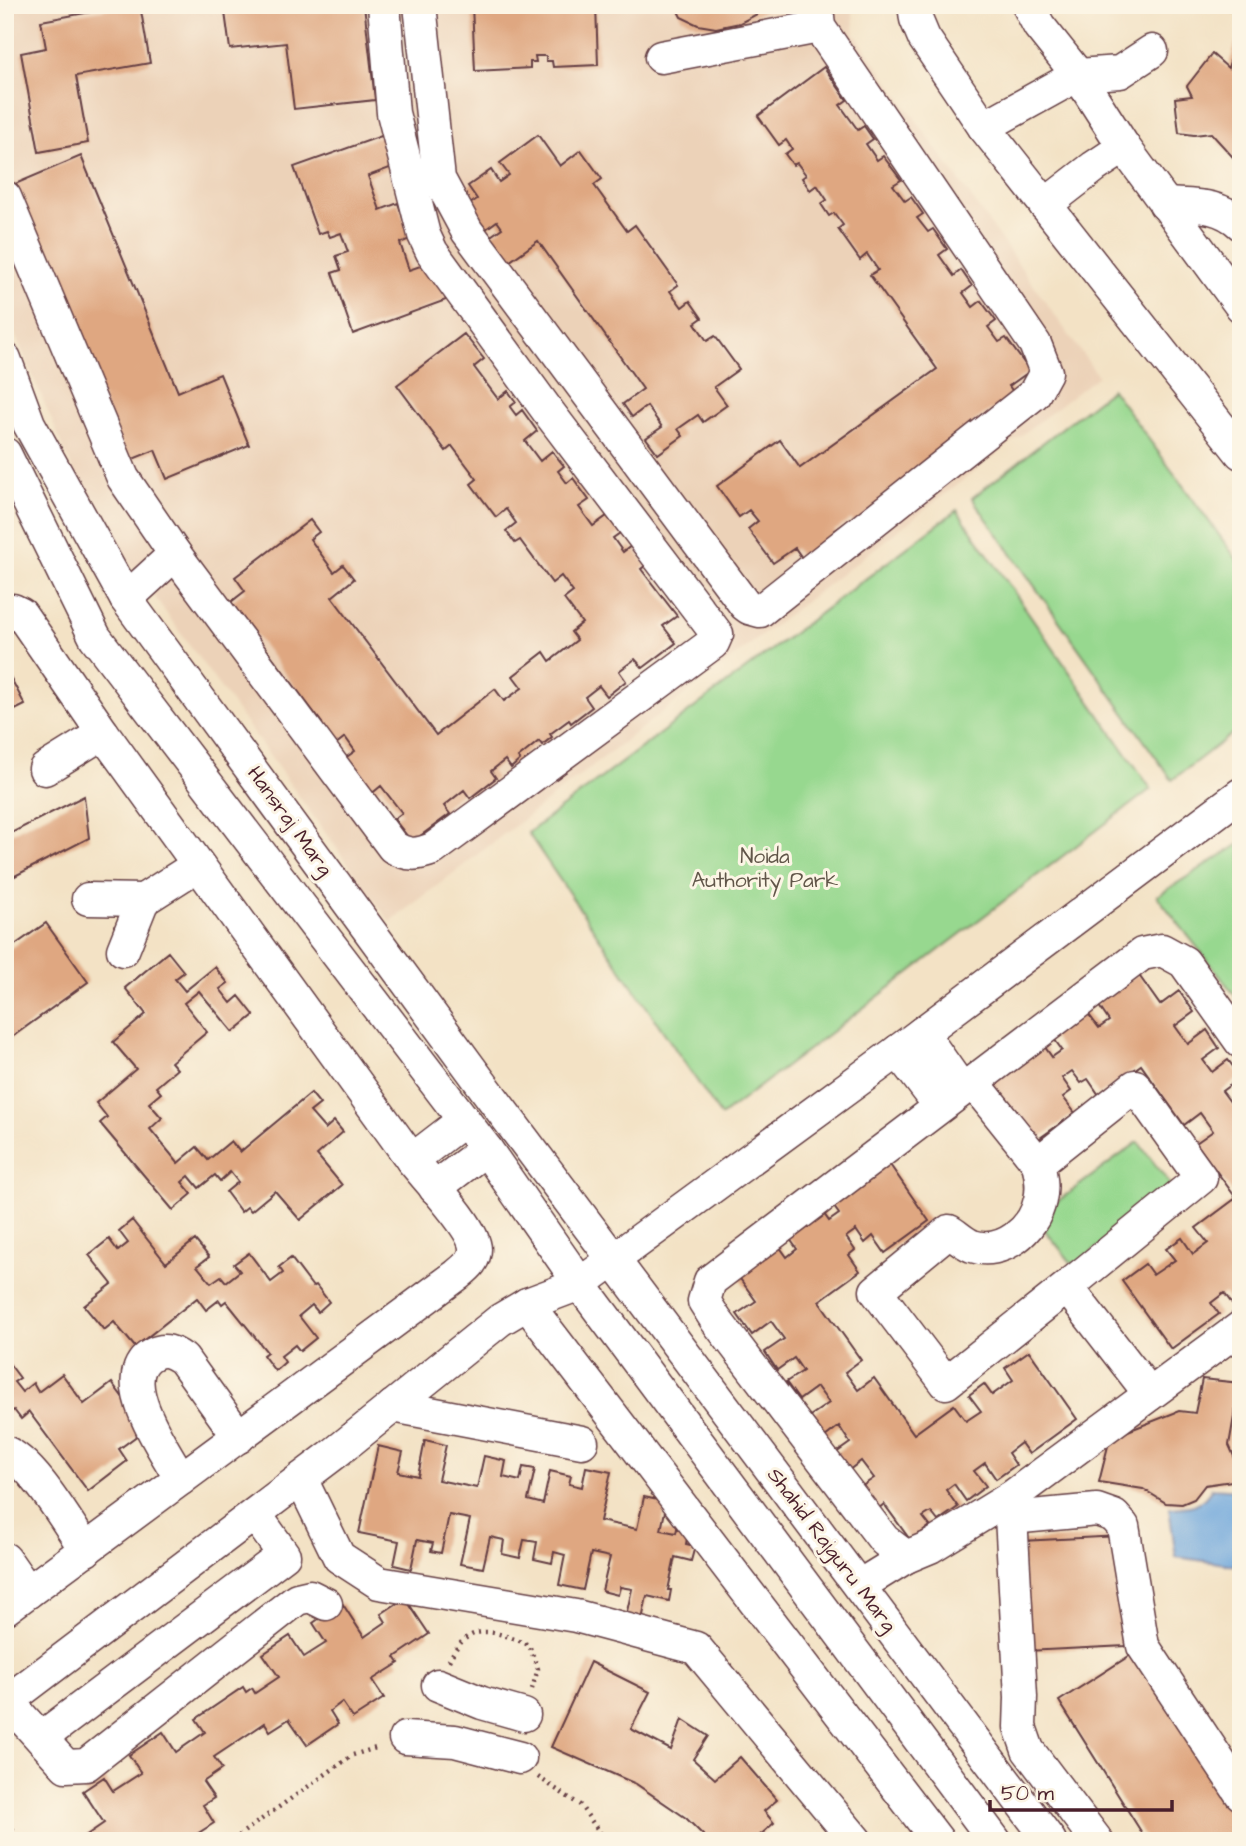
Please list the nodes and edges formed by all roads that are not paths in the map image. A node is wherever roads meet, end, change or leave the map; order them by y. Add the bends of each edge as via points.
1 (384, 5) edge
2 (420, 5) edge
3 (914, 5) edge
4 (1028, 5) edge
5 (818, 16) edge
6 (1152, 51) dead end
7 (661, 57) dead end
8 (1078, 75) junction
9 (984, 127) junction
10 (1124, 147) junction
11 (5, 197) edge
12 (1165, 204) junction
13 (1045, 205) junction
14 (1241, 224) edge
15 (1241, 306) edge
16 (5, 359) edge
17 (17, 430) edge
18 (1241, 453) edge
19 (5, 454) edge
20 (175, 554) junction
21 (126, 599) junction
22 (5, 612) edge
23 (103, 733) junction
24 (45, 769) dead end
25 (1241, 794) edge
26 (198, 864) junction
27 (88, 899) dead end
28 (143, 900) junction
29 (123, 950) dead end
30 (910, 1042) junction
31 (1241, 1042) edge
32 (958, 1093) junction
33 (464, 1120) junction
34 (486, 1149) junction
35 (412, 1160) junction
36 (1038, 1163) junction
37 (435, 1188) junction
38 (615, 1259) junction
39 (580, 1283) junction
40 (1067, 1287) junction
41 (527, 1304) junction
42 (1241, 1326) edge
43 (1150, 1394) junction
44 (393, 1406) junction
45 (239, 1437) junction
46 (582, 1441) dead end
47 (5, 1452) edge
48 (181, 1479) junction
49 (301, 1479) junction
50 (1011, 1508) junction
51 (255, 1514) junction
52 (86, 1550) junction
53 (906, 1557) junction
54 (5, 1559) edge
55 (859, 1586) junction
56 (17, 1601) edge
57 (326, 1604) dead end
58 (438, 1685) dead end
59 (6, 1702) edge
60 (524, 1715) dead end
61 (41, 1738) junction
62 (405, 1738) dead end
63 (520, 1758) dead end
64 (1241, 1794) edge
65 (856, 1841) edge
66 (938, 1841) edge
67 (995, 1841) edge
68 (1050, 1841) edge
69 (1097, 1841) edge

1 - 20 street via 393,113 432,252 717,634 713,643 433,849 405,854 393,847
2 - 5 street via 439,179 467,231 745,605 760,611 1034,394 1046,372 1035,344
3 - 9 street via 924,38
4 - 8 street
5 - 7 street
6 - 8 street via 1120,72
8 - 9 street
8 - 10 street
9 - 13 street
10 - 12 street
10 - 13 street
11 - 20 street via 116,467
12 - 14 street via 1213,207
12 - 15 street
13 - 18 street
16 - 17 street, Hansraj Marg
17 - 21 street, Hansraj Marg
19 - 33 street, Hansraj Marg via 95,638
20 - 21 street
21 - 38 street, Hansraj Marg
22 - 23 street via 21,614
23 - 24 street
23 - 26 street
25 - 30 street
26 - 28 street
26 - 35 street
27 - 28 street
28 - 29 street
30 - 32 street
30 - 38 street
31 - 32 street via 1184,962 1162,950 1142,954
32 - 36 street
32 - 53 street via 710,1281 704,1301 884,1541
33 - 34 street, Hansraj Marg
33 - 35 street
34 - 37 street
34 - 39 street, Hansraj Marg
35 - 37 street
36 - 40 street via 1135,1086 1201,1178
36 - 40 street via 1040,1203 1017,1238 998,1248 971,1246 949,1231 876,1291 946,1383
37 - 45 street via 473,1239 472,1263
38 - 39 street
38 - 55 street, Shahid Rajguru Marg
39 - 41 street
39 - 67 street, Shahid Rajguru Marg
40 - 43 street
41 - 44 street via 500,1320
41 - 66 street
42 - 43 street
43 - 50 street
44 - 46 street
44 - 49 street
45 - 48 street
45 - 48 street via 183,1359 163,1350 151,1355 142,1364 137,1392 150,1426
47 - 52 street via 34,1475
48 - 52 street
49 - 51 street
49 - 65 street via 339,1557 379,1583 576,1616 695,1648
50 - 53 street
50 - 64 street via 1097,1510 1114,1516 1123,1526 1143,1646
50 - 69 street via 1020,1727 1028,1750
51 - 59 street
51 - 61 street via 284,1555
52 - 56 street
53 - 55 street
54 - 56 street
55 - 68 street, Shahid Rajguru Marg
57 - 61 street via 310,1596 297,1599 86,1765 66,1766
58 - 60 street
59 - 61 street
62 - 63 street via 455,1741

